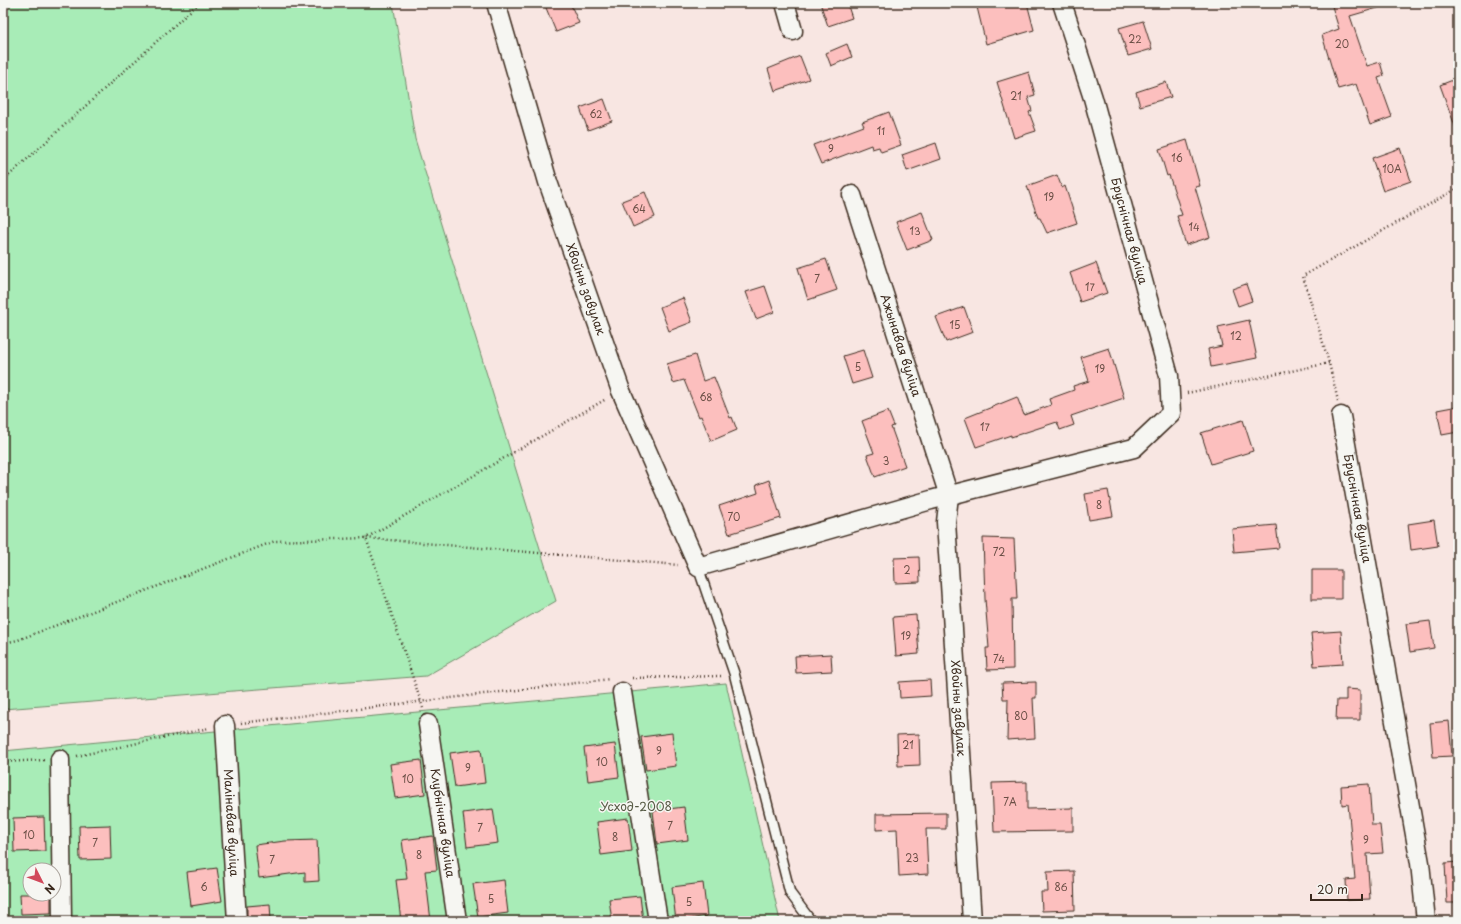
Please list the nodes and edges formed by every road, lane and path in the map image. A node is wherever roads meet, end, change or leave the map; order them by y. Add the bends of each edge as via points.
1 (198, 3) edge
2 (496, 3) edge
3 (785, 3) edge
4 (1062, 3) edge
5 (793, 31) dead end
6 (3, 181) edge
7 (1458, 188) edge
8 (852, 195) dead end
9 (1329, 363) junction
10 (621, 391) junction
11 (1170, 397) junction
12 (1341, 416) joint
13 (948, 496) junction
14 (366, 538) junction
15 (698, 567) junction
16 (3, 643) edge
17 (727, 676) dead end
18 (621, 685) junction
19 (420, 700) junction
20 (428, 724) joint
21 (225, 725) dead end
22 (60, 759) dead end
23 (62, 921) edge
24 (237, 921) edge
25 (457, 921) edge
26 (658, 921) edge
27 (811, 921) edge
28 (972, 921) edge
29 (1426, 921) edge

1 - 6 path
2 - 10 street, Хвойны завулак via 548,182
3 - 5 street
4 - 11 street, Бруснічная вуліца via 1092,98 1169,376
7 - 9 path via 1303,276
8 - 13 street, Ажынавая вуліца
9 - 11 path
9 - 12 path
10 - 14 path
10 - 15 street, Хвойны завулак
11 - 13 street, Бруснічная вуліца via 1171,413 1134,448
12 - 29 street, Бруснічная вуліца via 1420,863
13 - 15 street
13 - 28 street, Хвойны завулак via 946,522
14 - 15 path
14 - 16 path via 275,542 18,640
14 - 19 path
15 - 27 lane via 734,673 790,893
17 - 18 path
18 - 19 path
18 - 26 street
19 - 20 path
20 - 25 street, Клубнічная вуліца
21 - 24 street, Малінавая вуліца
22 - 23 street

